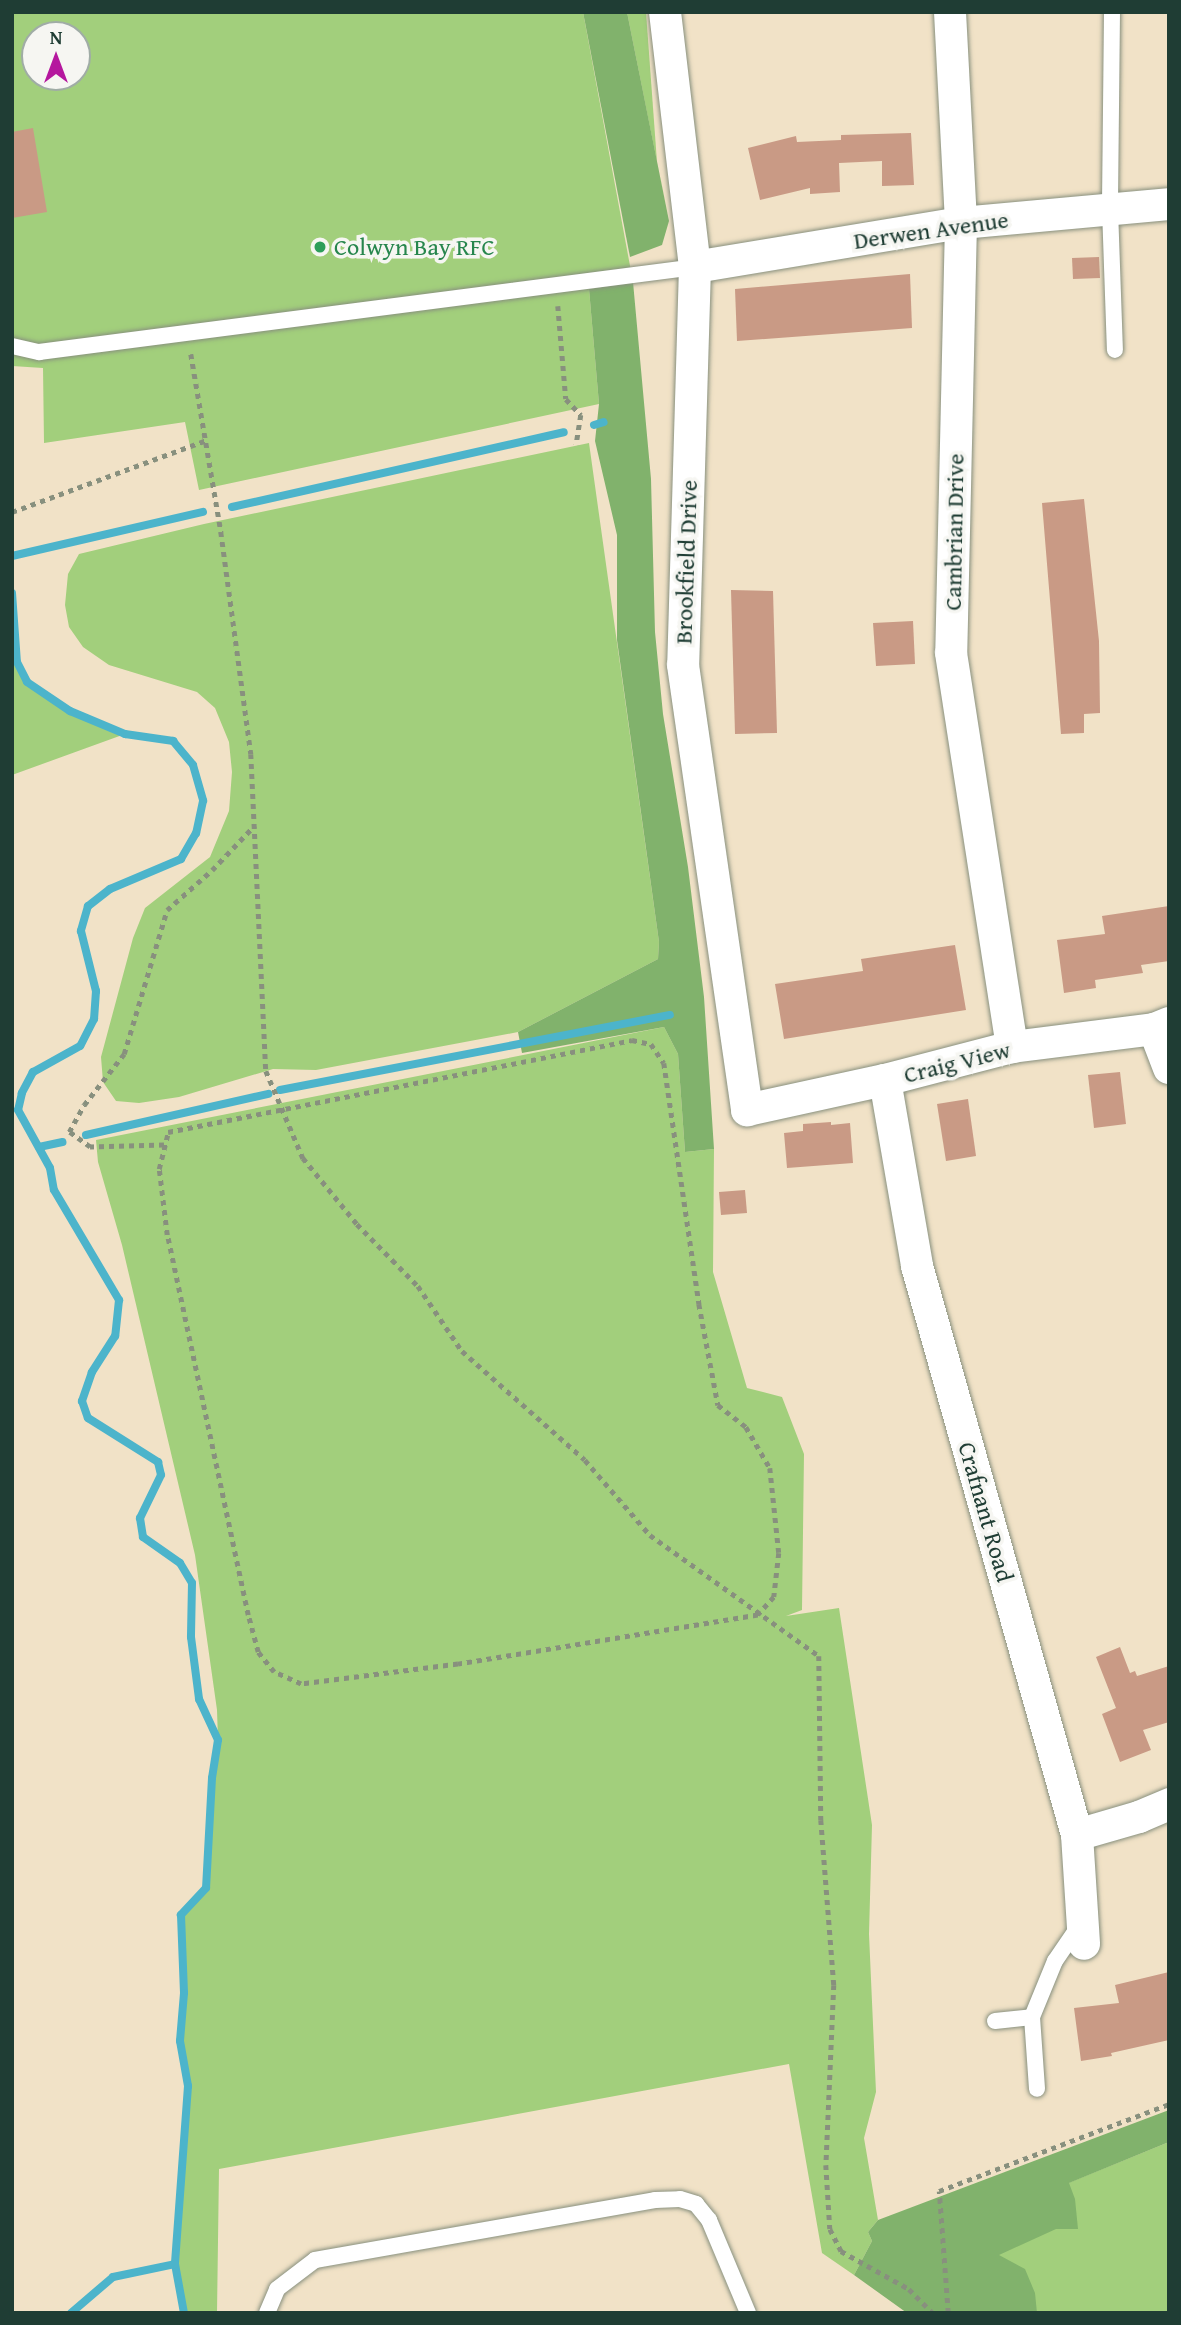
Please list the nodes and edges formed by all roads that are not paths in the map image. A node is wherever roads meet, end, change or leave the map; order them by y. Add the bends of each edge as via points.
1 (665, 12) edge
2 (950, 12) edge
3 (1112, 12) edge
4 (1169, 205) edge
5 (1110, 209) junction
6 (961, 223) junction
7 (695, 267) junction
8 (12, 346) edge
9 (1115, 350) dead end
10 (1161, 1026) edge
11 (1012, 1047) junction
12 (1169, 1068) edge
13 (886, 1080) junction
14 (747, 1110) joint
15 (1169, 1804) edge
16 (1077, 1835) junction
17 (1082, 1934) joint
18 (1032, 2017) junction
19 (995, 2021) dead end
20 (1037, 2089) dead end
21 (267, 2313) edge
22 (748, 2313) edge

1 - 7 street, Brookfield Drive
2 - 6 street, Cambrian Drive
3 - 5 lane
4 - 5 street, Derwen Avenue
5 - 6 street, Derwen Avenue
5 - 9 lane
6 - 7 street, Derwen Avenue
6 - 11 street, Cambrian Drive via 951,653
7 - 8 lane via 39,352
7 - 14 street, Brookfield Drive via 683,664
10 - 11 street, Craig View
10 - 12 street
11 - 13 street, Craig View
13 - 14 street, Craig View
13 - 16 street, Crafnant Road via 917,1266
15 - 16 street via 1139,1818
16 - 17 street, Crafnant Road
17 - 18 lane via 1055,1961
18 - 19 lane
18 - 20 lane
21 - 22 lane via 277,2289 315,2260 681,2199 696,2204 709,2220

